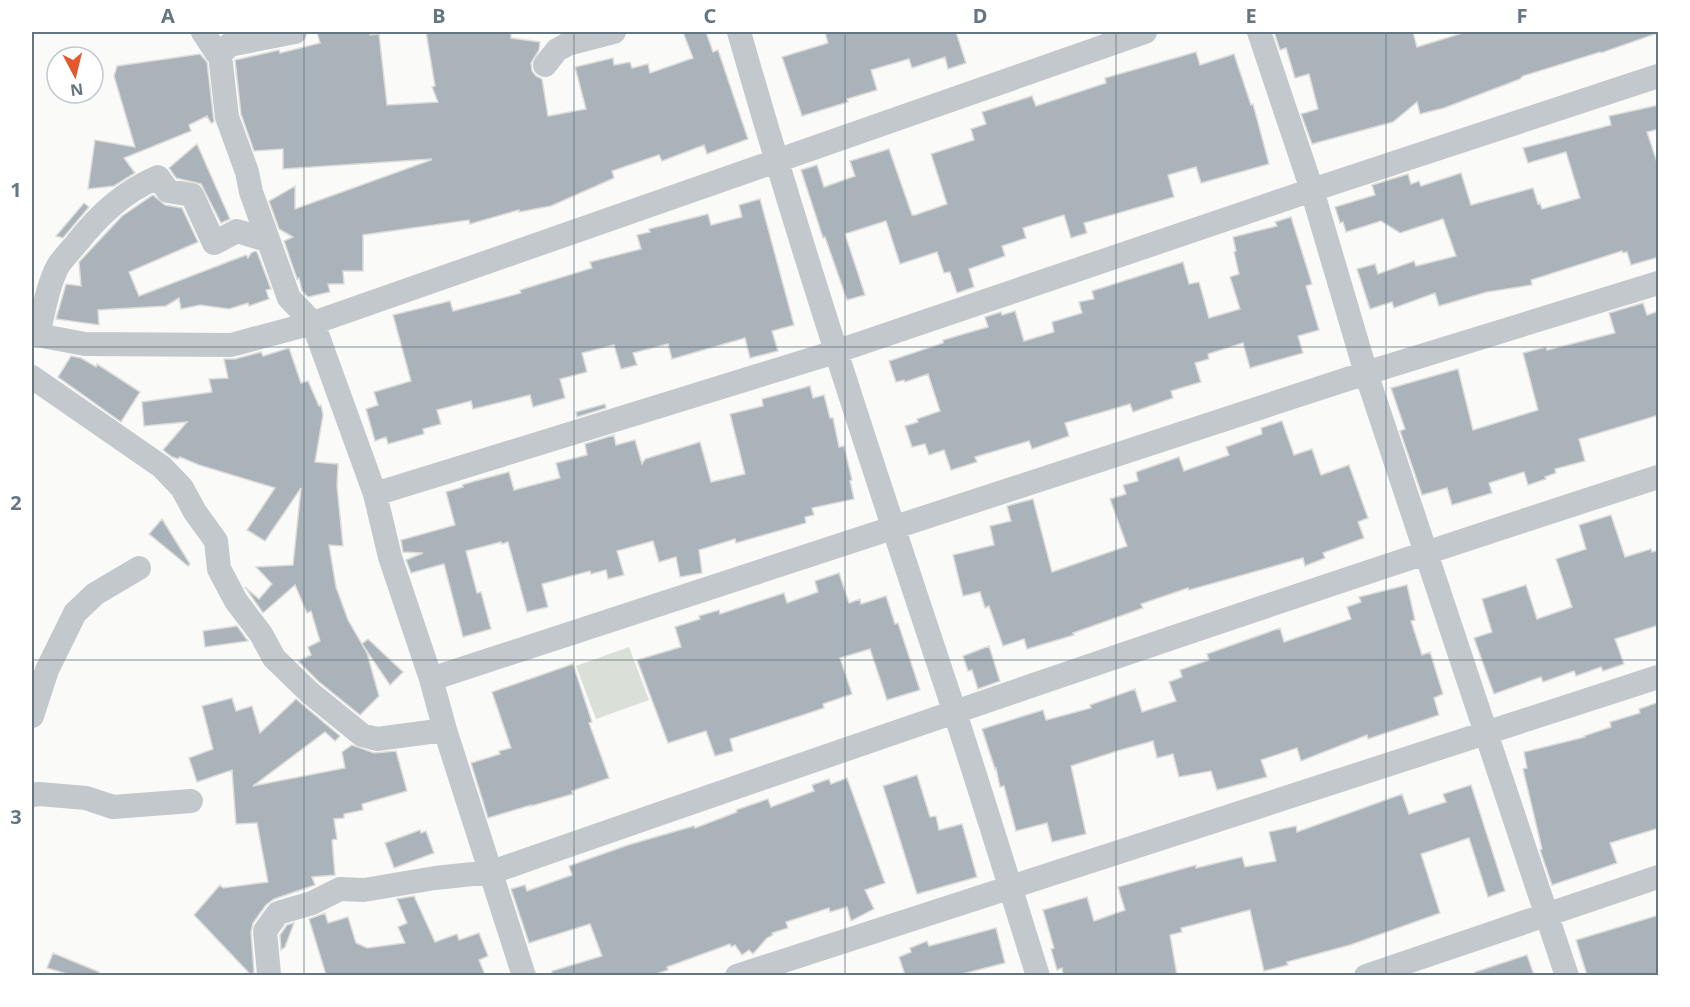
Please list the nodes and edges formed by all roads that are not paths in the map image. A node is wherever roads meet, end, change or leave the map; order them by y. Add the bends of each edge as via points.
1 (203, 32) edge
2 (295, 32) edge
3 (614, 32) edge
4 (739, 32) edge
5 (1145, 32) edge
6 (1259, 32) edge
7 (220, 55) junction
8 (545, 65) dead end
9 (1659, 76) edge
10 (776, 162) junction
11 (1312, 190) junction
12 (267, 240) junction
13 (1659, 283) edge
14 (313, 323) junction
15 (35, 334) edge
16 (835, 352) junction
17 (1366, 373) junction
18 (32, 377) edge
19 (1659, 477) edge
20 (375, 494) junction
21 (893, 529) junction
22 (1426, 552) junction
23 (139, 568) dead end
24 (1659, 677) edge
25 (431, 679) junction
26 (954, 711) junction
27 (32, 716) edge
28 (445, 730) junction
29 (1487, 732) junction
30 (32, 795) edge
31 (191, 801) dead end
32 (492, 872) junction
33 (1659, 877) edge
34 (1010, 887) junction
35 (1548, 914) junction
36 (270, 975) edge
37 (524, 975) edge
38 (737, 975) edge
39 (1038, 975) edge
40 (1366, 975) edge
41 (1567, 975) edge

1 - 7 street
2 - 7 street via 229,45
3 - 8 street via 568,44
4 - 10 street
5 - 10 street
6 - 11 street
7 - 12 street via 227,117
9 - 11 street
10 - 14 street
10 - 16 street
11 - 16 street
11 - 17 street
12 - 14 street via 289,298
12 - 15 street via 237,231 213,243 192,195 168,191 158,177 112,204 58,266
13 - 17 street
14 - 15 street via 231,345 85,344
14 - 20 street
16 - 20 street
16 - 21 street
17 - 21 street
17 - 22 street
18 - 28 street via 162,467 182,488 216,541 219,569 236,601 274,658 309,692 362,735 377,739
19 - 22 street
20 - 25 street via 390,558
21 - 25 street
21 - 26 street
22 - 26 street
22 - 29 street
23 - 27 street via 95,594 75,613 47,670
24 - 29 street
25 - 28 street
26 - 32 street
26 - 34 street
28 - 32 street
29 - 34 street
29 - 35 street
30 - 31 street via 86,798 113,807
32 - 36 street via 364,890 340,889 278,913 265,931
32 - 37 street
33 - 35 street
34 - 38 street
34 - 39 street
35 - 40 street
35 - 41 street

